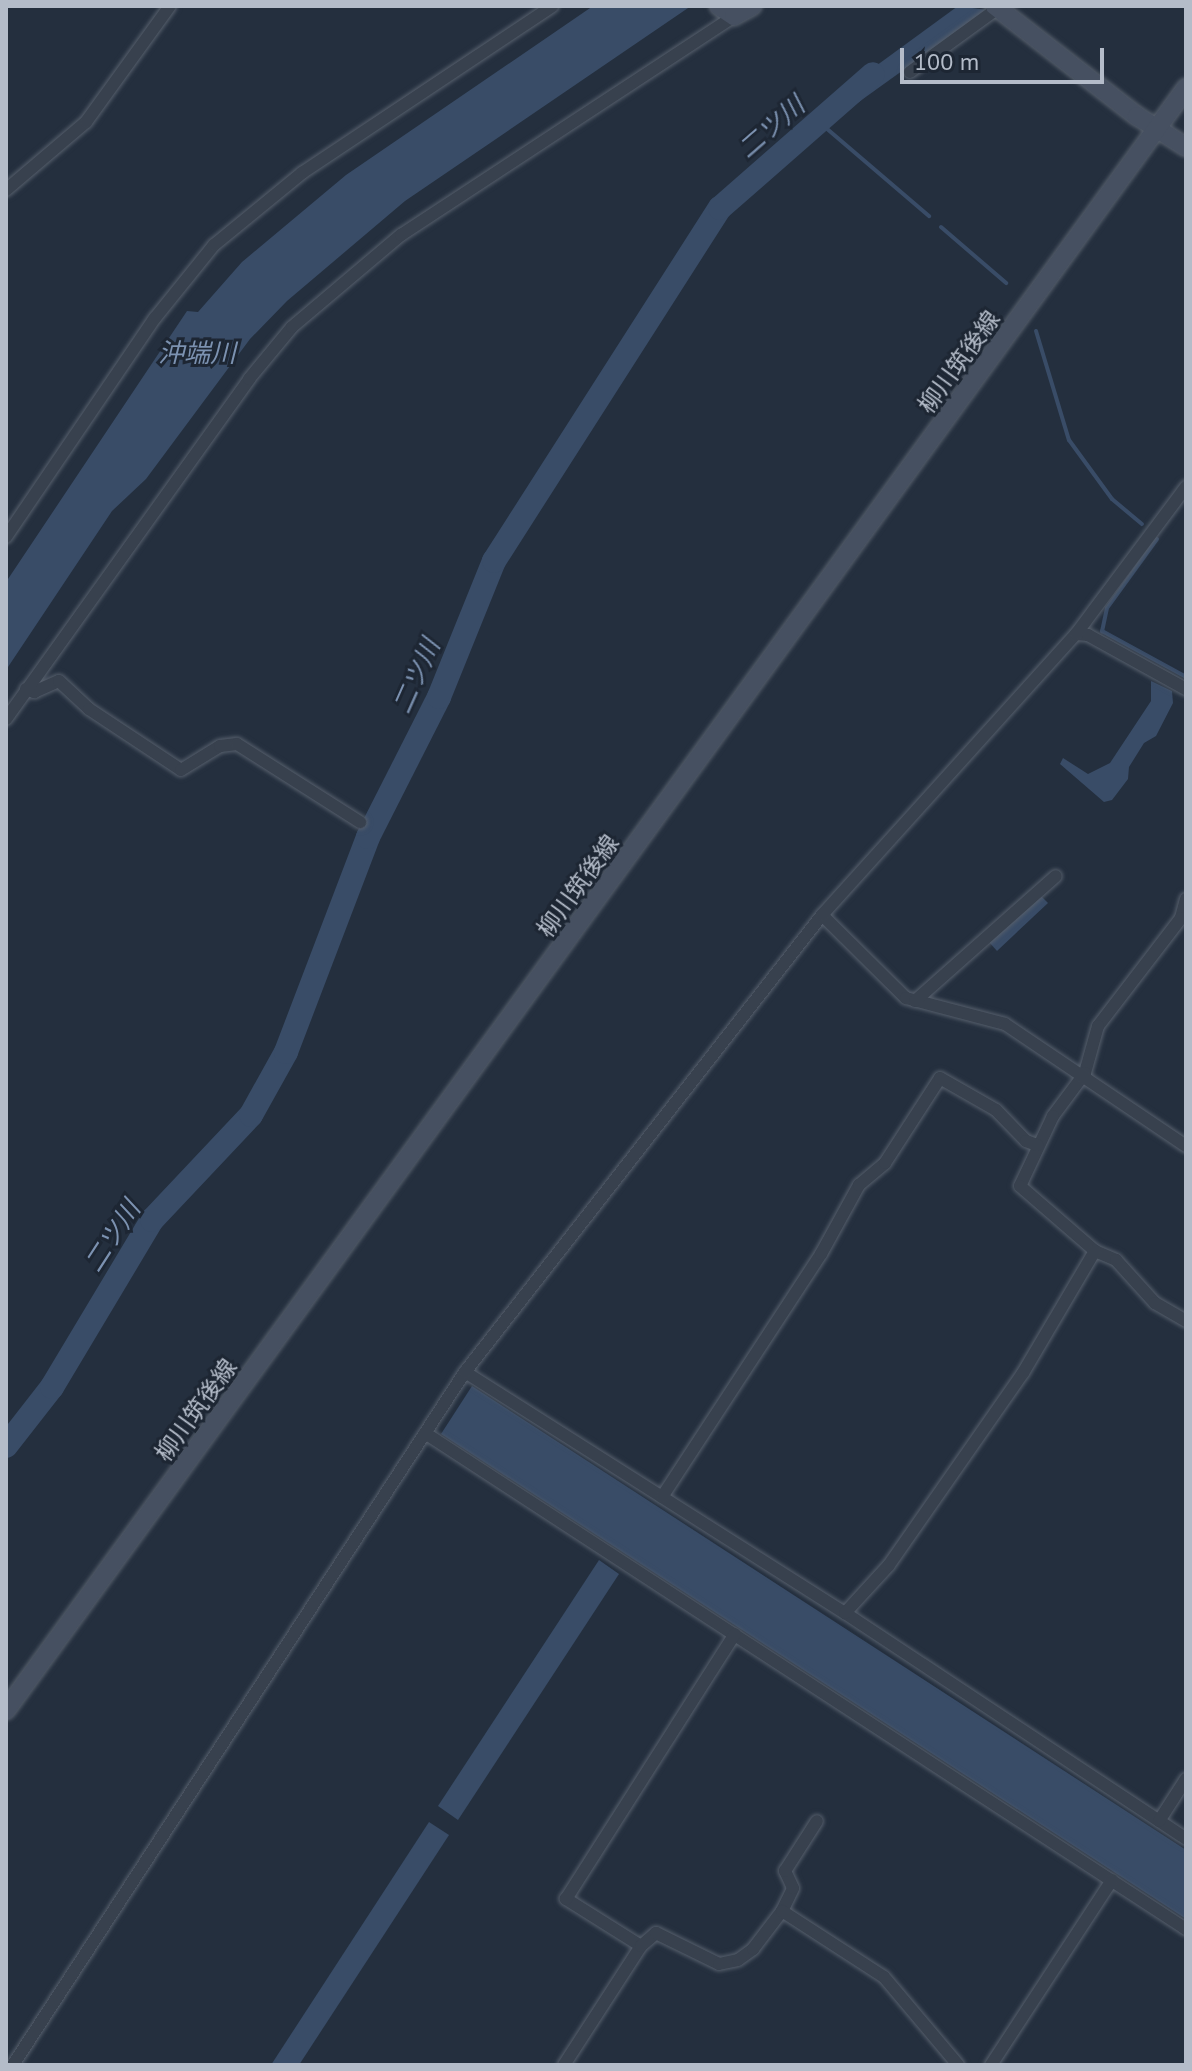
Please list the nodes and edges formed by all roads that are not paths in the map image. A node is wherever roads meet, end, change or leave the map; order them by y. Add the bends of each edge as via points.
1 (170, 6) edge
2 (552, 6) edge
3 (752, 6) edge
4 (998, 7) edge
5 (726, 10) edge
6 (910, 72) dead end
7 (1186, 88) edge
8 (1156, 129) junction
9 (1186, 147) edge
10 (6, 190) edge
11 (1186, 487) edge
12 (6, 537) edge
13 (1076, 634) junction
14 (26, 689) junction
15 (1186, 689) edge
16 (6, 719) edge
17 (360, 822) dead end
18 (1056, 876) dead end
19 (1186, 902) edge
20 (822, 915) junction
21 (915, 1001) junction
22 (1085, 1073) junction
23 (1037, 1145) junction
24 (1186, 1146) edge
25 (1095, 1251) junction
26 (1186, 1321) edge
27 (465, 1372) junction
28 (425, 1433) junction
29 (662, 1497) junction
30 (845, 1613) junction
31 (735, 1634) junction
32 (6, 1710) edge
33 (1186, 1779) edge
34 (817, 1821) dead end
35 (1159, 1821) junction
36 (1186, 1839) edge
37 (1112, 1880) junction
38 (782, 1911) junction
39 (1186, 1929) edge
40 (641, 1946) junction
41 (13, 2065) edge
42 (564, 2065) edge
43 (958, 2065) edge
44 (991, 2065) edge

1 - 10 street via 86,122
2 - 12 street via 302,173 214,245 155,318
3 - 5 main road
4 - 6 street
4 - 8 main road
5 - 14 street via 401,235 292,327
7 - 8 main road, 柳川筑後線
8 - 9 main road
8 - 32 main road, 柳川筑後線
11 - 13 street
13 - 15 street via 1088,635
13 - 20 street
14 - 16 street
14 - 17 street via 34,692 59,681 89,709 181,770 220,746 237,744
18 - 21 street
19 - 22 street via 1181,918 1098,1026
20 - 21 street
20 - 27 street
21 - 22 street via 1005,1024
22 - 23 street
22 - 24 street
23 - 25 street via 1020,1186
23 - 29 street via 1026,1141 996,1110 940,1078 885,1163 859,1185 821,1254
25 - 26 street via 1116,1260 1155,1303
25 - 30 street via 1023,1373 889,1565
27 - 28 street
27 - 29 street
28 - 31 street
28 - 41 street
29 - 30 street
30 - 35 street
31 - 37 street
31 - 40 street via 566,1899
33 - 35 street
34 - 38 street via 785,1871 793,1888
35 - 36 street
37 - 39 street
37 - 44 street
38 - 40 street via 738,1960 719,1964 656,1933
38 - 43 street via 884,1977
40 - 42 street

